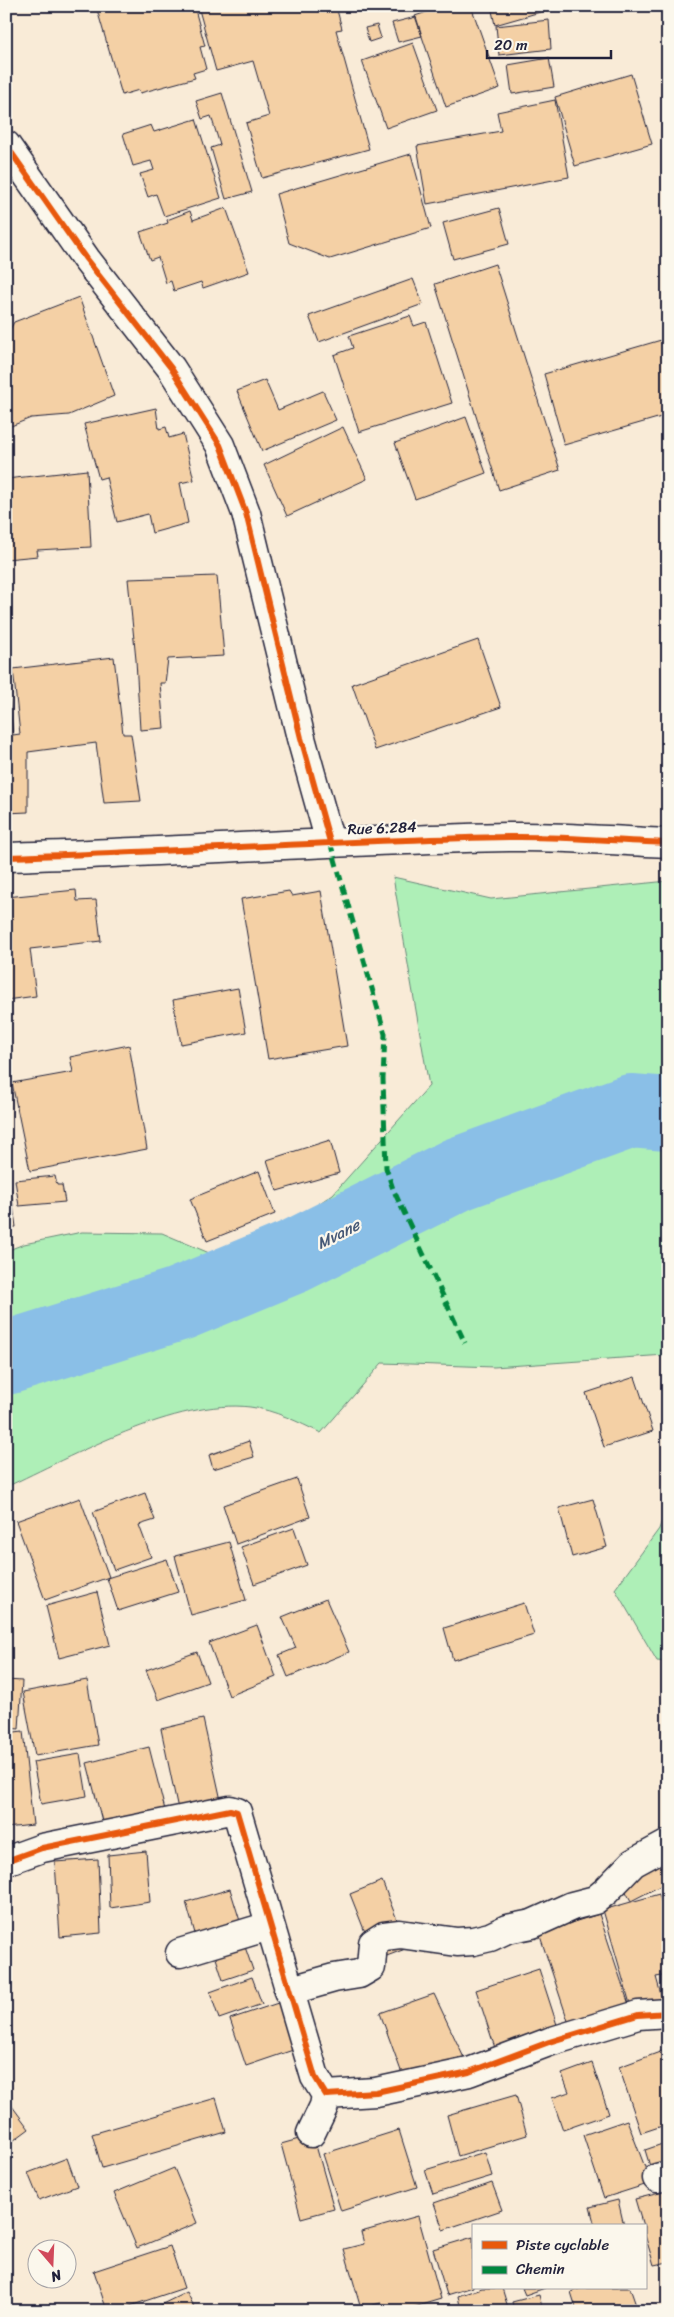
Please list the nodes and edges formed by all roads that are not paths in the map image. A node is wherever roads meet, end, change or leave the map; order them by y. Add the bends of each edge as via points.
1 (6, 145) edge
2 (330, 842) junction
3 (668, 843) edge
4 (6, 857) edge
5 (668, 1844) edge
6 (6, 1861) edge
7 (269, 1926) junction
8 (180, 1953) dead end
9 (288, 1991) junction
10 (668, 2013) edge
11 (326, 2095) junction
12 (311, 2132) dead end

1 - 2 street via 86,259 171,368 220,445 246,513
2 - 3 street, Rue 6.284 via 511,837
2 - 4 street, Rue 6.284
5 - 9 street via 633,1863 594,1900 532,1924 507,1929 473,1942 400,1934 384,1936 373,1944 371,1967 358,1974
6 - 7 street via 42,1848 230,1810 237,1812
7 - 8 street
7 - 9 street
9 - 11 street via 315,2077
10 - 11 street via 638,2015 549,2042 470,2072 376,2092
11 - 12 street

